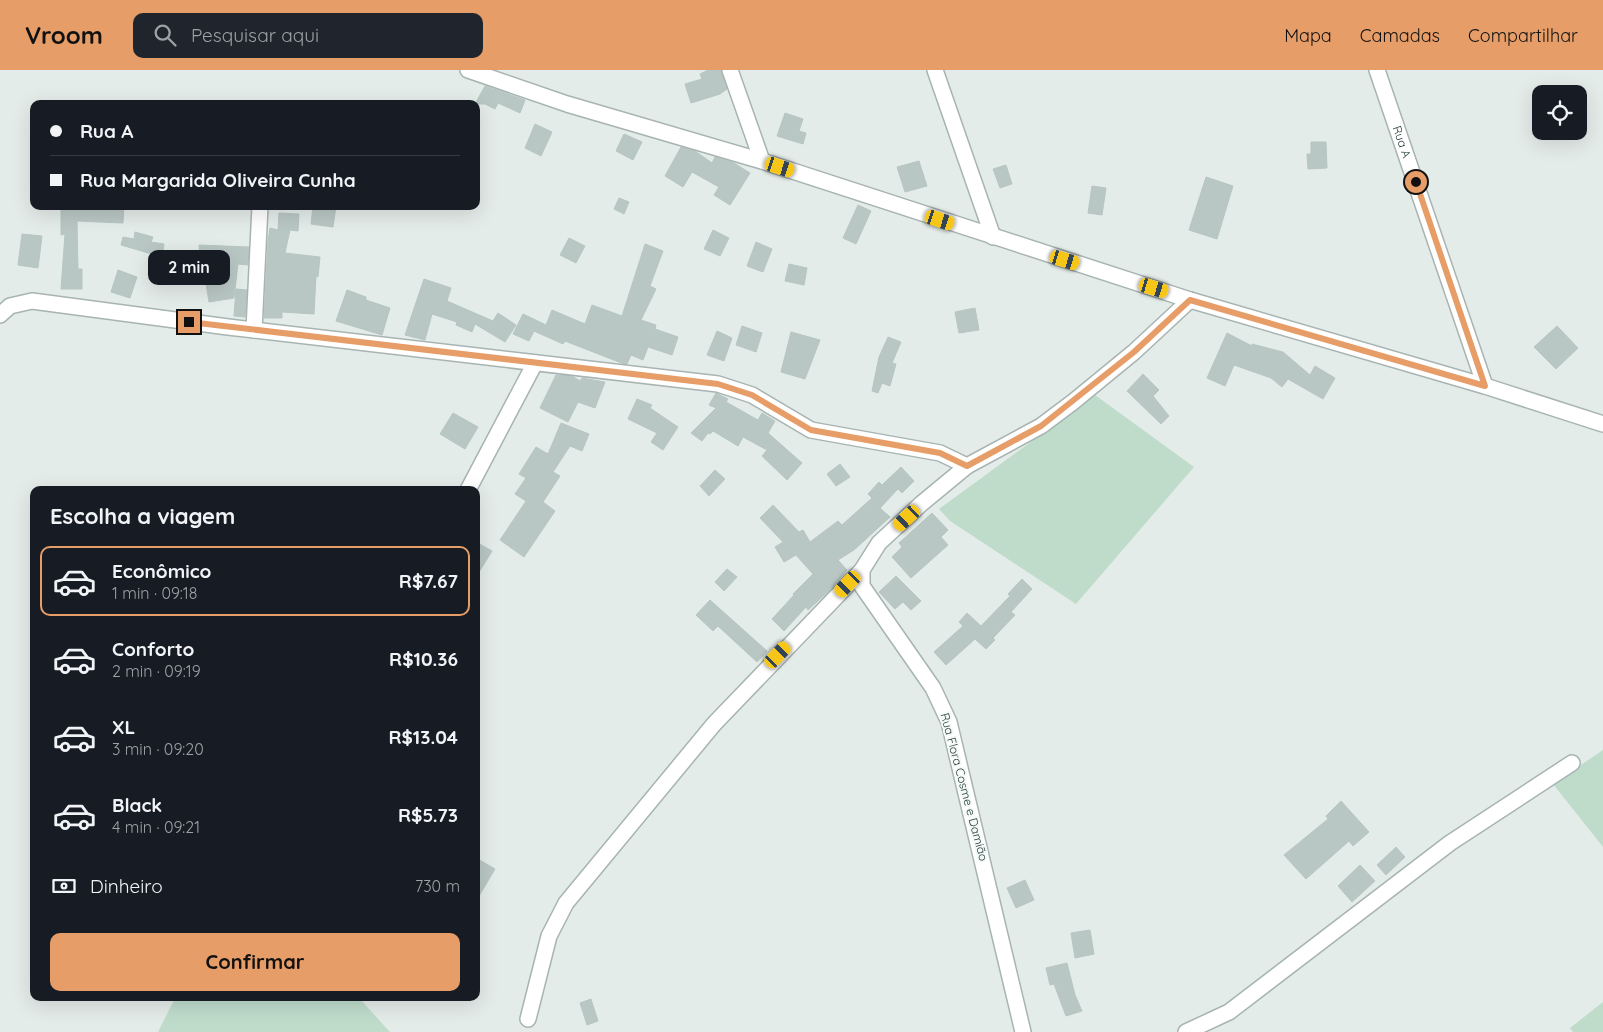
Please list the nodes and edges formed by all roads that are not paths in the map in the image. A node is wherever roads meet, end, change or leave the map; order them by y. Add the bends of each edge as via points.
1 (468, 70) edge
2 (730, 70) edge
3 (935, 70) edge
4 (1377, 70) edge
5 (762, 161) junction
6 (260, 210) edge
7 (993, 238) junction
8 (1190, 300) junction
9 (0, 315) edge
10 (254, 330) junction
11 (535, 363) junction
12 (1485, 386) junction
13 (1603, 424) edge
14 (967, 466) junction
15 (470, 486) edge
16 (862, 570) junction
17 (1572, 763) dead end
18 (528, 1019) dead end
19 (1024, 1032) edge
20 (1186, 1032) edge

1 - 5 street via 567,104
2 - 5 street
3 - 7 street
4 - 12 street, Rua A
5 - 7 street
6 - 10 street
7 - 8 street
8 - 12 street
8 - 14 street via 1134,352 1041,426
9 - 10 street via 10,306 32,301
10 - 11 street
11 - 14 street via 718,384 752,395 811,430 940,453
11 - 15 street
12 - 13 street
14 - 16 street via 879,543
16 - 18 street via 714,724 566,903 549,936
16 - 19 street, Rua Flora Cosme e Damião via 862,586 932,688 949,722
17 - 20 street via 1450,843 1229,1012

